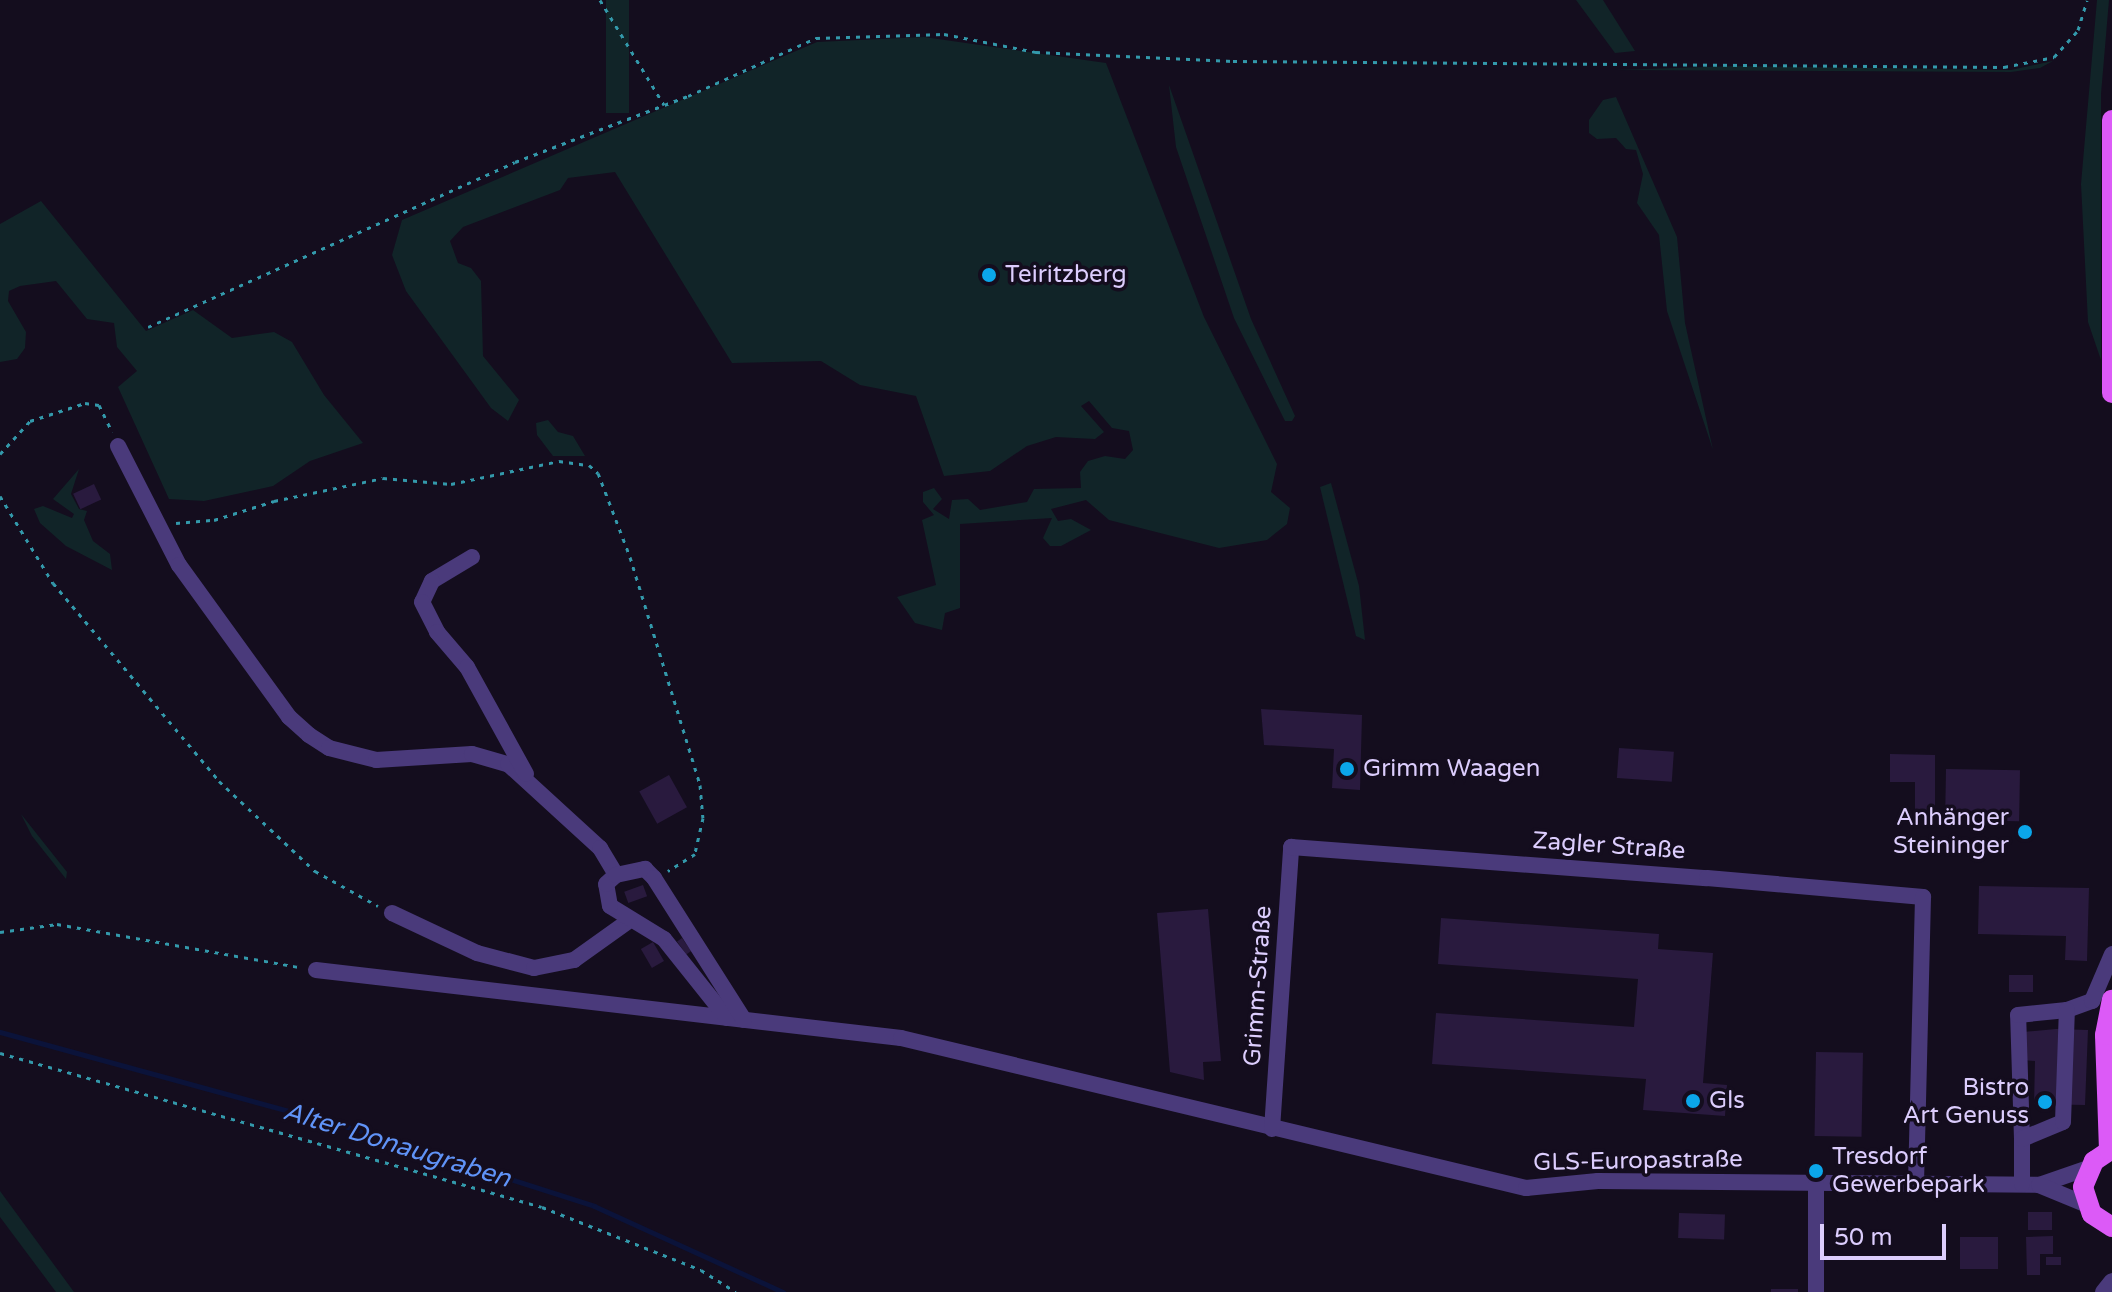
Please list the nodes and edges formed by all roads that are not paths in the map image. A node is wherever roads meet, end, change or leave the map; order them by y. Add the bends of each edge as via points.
1 (2112, 120) edge
2 (2112, 393) edge
3 (118, 446) road end
4 (472, 557) dead end
5 (534, 790) junction
6 (1291, 847) joint
7 (616, 875) junction
8 (392, 913) road end
9 (627, 922) junction
10 (2112, 954) edge
11 (316, 970) road end
12 (2112, 1000) edge
13 (2067, 1010) junction
14 (736, 1019) junction
15 (1272, 1129) junction
16 (2022, 1139) junction
17 (2111, 1150) edge
18 (2088, 1168) junction
19 (1916, 1182) junction
20 (1816, 1183) junction
21 (2031, 1184) junction
22 (2087, 1205) junction
23 (2110, 1230) edge
24 (2112, 1281) edge
25 (1816, 1292) edge
26 (2103, 1292) edge

1 - 2 main road
3 - 5 street via 155,524 211,611 289,717 309,735 329,748 376,760 490,757 520,773
4 - 5 street via 432,581 422,602 437,632 467,667
5 - 7 street via 600,848
6 - 15 street, Grimm-Straße
6 - 19 street, Zagler Straße via 1923,897
7 - 9 street via 606,884 605,896
7 - 14 street via 645,869 654,878
8 - 9 street via 477,953 534,968 574,960
9 - 14 street via 664,939
10 - 13 street via 2097,996
11 - 14 street, GLS-Europastraße
12 - 17 main road via 2105,1035
13 - 16 street via 2063,1122
13 - 16 street via 2018,1015
14 - 15 street, GLS-Europastraße via 901,1038
15 - 20 street, GLS-Europastraße via 1526,1188 1598,1181
16 - 21 street
17 - 18 main road
18 - 21 street
18 - 22 main road via 2083,1187
19 - 20 street, GLS-Europastraße
19 - 21 street, GLS-Europastraße
20 - 25 street
21 - 22 street
22 - 23 main road
24 - 26 street

